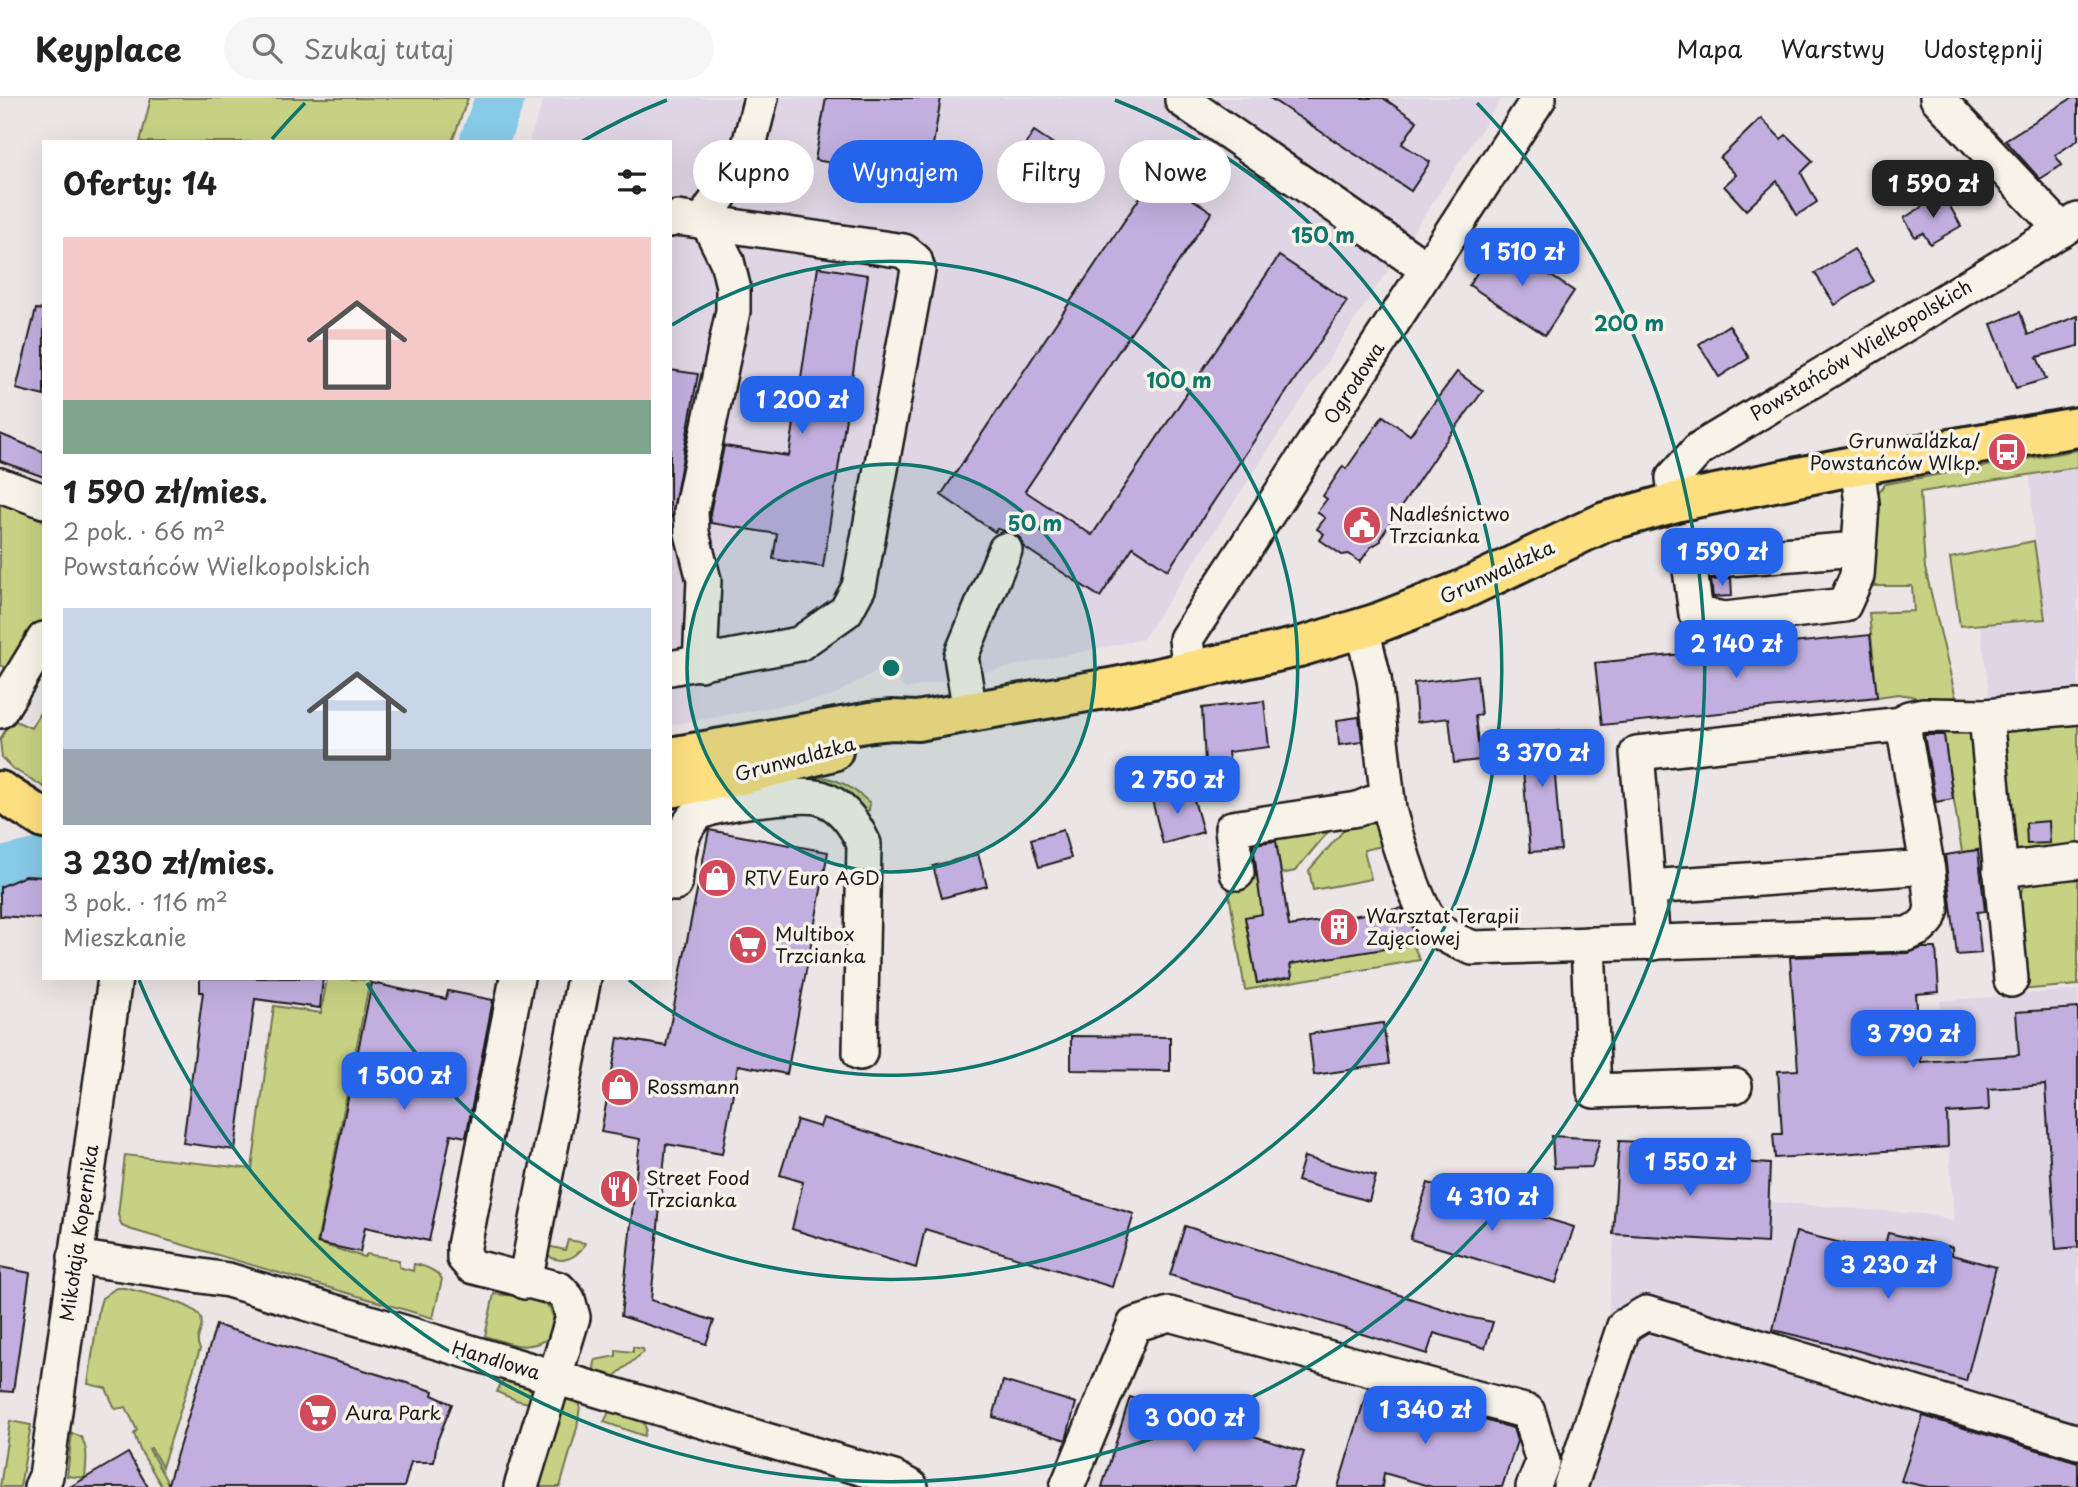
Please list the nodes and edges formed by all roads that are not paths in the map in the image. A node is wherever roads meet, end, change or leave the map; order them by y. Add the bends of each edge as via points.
1 (761, 98) edge
2 (1539, 98) edge
3 (1937, 98) edge
4 (1182, 100) dead end
5 (672, 220) edge
6 (708, 223) junction
7 (2070, 225) edge
8 (1427, 269) junction
9 (2078, 427) edge
10 (1857, 466) junction
11 (0, 485) edge
12 (42, 499) edge
13 (1676, 502) junction
14 (1858, 549) junction
15 (1005, 550) dead end
16 (1362, 628) junction
17 (42, 641) edge
18 (685, 666) edge
19 (10, 671) edge
20 (1189, 672) junction
21 (2078, 707) edge
22 (0, 711) edge
23 (970, 712) junction
24 (1986, 716) junction
25 (917, 721) junction
26 (1903, 724) junction
27 (817, 732) junction
28 (672, 757) edge
29 (672, 771) edge
30 (672, 788) edge
31 (0, 791) edge
32 (1373, 805) junction
33 (42, 818) edge
34 (2078, 861) edge
35 (1927, 867) junction
36 (2000, 870) junction
37 (1237, 873) dead end
38 (672, 883) edge
39 (1649, 887) junction
40 (1653, 943) junction
41 (1588, 944) junction
42 (115, 980) edge
43 (517, 980) edge
44 (584, 980) edge
45 (2011, 980) dead end
46 (860, 1053) dead end
47 (1735, 1086) dead end
48 (75, 1257) junction
49 (525, 1282) junction
50 (554, 1377) junction
51 (2078, 1443) edge
52 (41, 1487) edge
53 (521, 1487) edge
54 (911, 1487) edge
55 (1067, 1487) edge
56 (1534, 1487) edge
57 (1570, 1487) edge

1 - 6 street via 745,161 718,196
2 - 8 street, Ogrodowa
3 - 7 street
4 - 8 street
5 - 6 street
6 - 18 street via 727,261 733,311 691,511 704,580
6 - 18 street via 904,251 915,260 918,270 859,587 846,611 799,645
7 - 13 street, Powstańców Wielkopolskich via 1699,449 1673,478
8 - 20 street, Ogrodowa via 1186,639
9 - 10 main road, Grunwaldzka
10 - 13 main road, Grunwaldzka
10 - 14 street via 1862,504
11 - 12 street
13 - 16 main road, Grunwaldzka via 1605,522 1460,591
14 - 14 street via 1689,562 1696,614 1725,619 1844,605 1857,576
15 - 23 street via 961,656
16 - 20 main road, Grunwaldzka
16 - 32 street via 1374,678
17 - 19 street
19 - 22 street
20 - 23 main road, Grunwaldzka
21 - 24 street
23 - 25 main road, Grunwaldzka
24 - 26 street via 1924,715
24 - 36 street
25 - 27 main road, Grunwaldzka via 892,720
25 - 30 main road, Grunwaldzka via 798,761
26 - 35 street
26 - 39 street via 1637,753
27 - 28 main road, Grunwaldzka
27 - 29 main road via 783,751
31 - 33 main road
32 - 37 street via 1232,828
32 - 41 street via 1394,830 1433,925 1447,937 1473,948
34 - 36 street
35 - 39 street
35 - 40 street via 1932,909 1920,928 1907,934
36 - 45 street
38 - 46 street via 686,828 699,812 800,795 821,798 841,810 855,824 864,844
39 - 40 street
40 - 41 street
41 - 47 street via 1594,1091
42 - 48 street, Mikołaja Kopernika
43 - 49 street via 464,1258 471,1266
44 - 49 street
48 - 50 street, Handlowa via 228,1280
48 - 52 street, Mikołaja Kopernika
49 - 50 street via 559,1289 568,1299 573,1317
50 - 53 street
50 - 54 street, Handlowa via 894,1478
51 - 57 street via 1646,1313 1624,1326
55 - 56 street via 1134,1325 1169,1314 1528,1412 1543,1461

